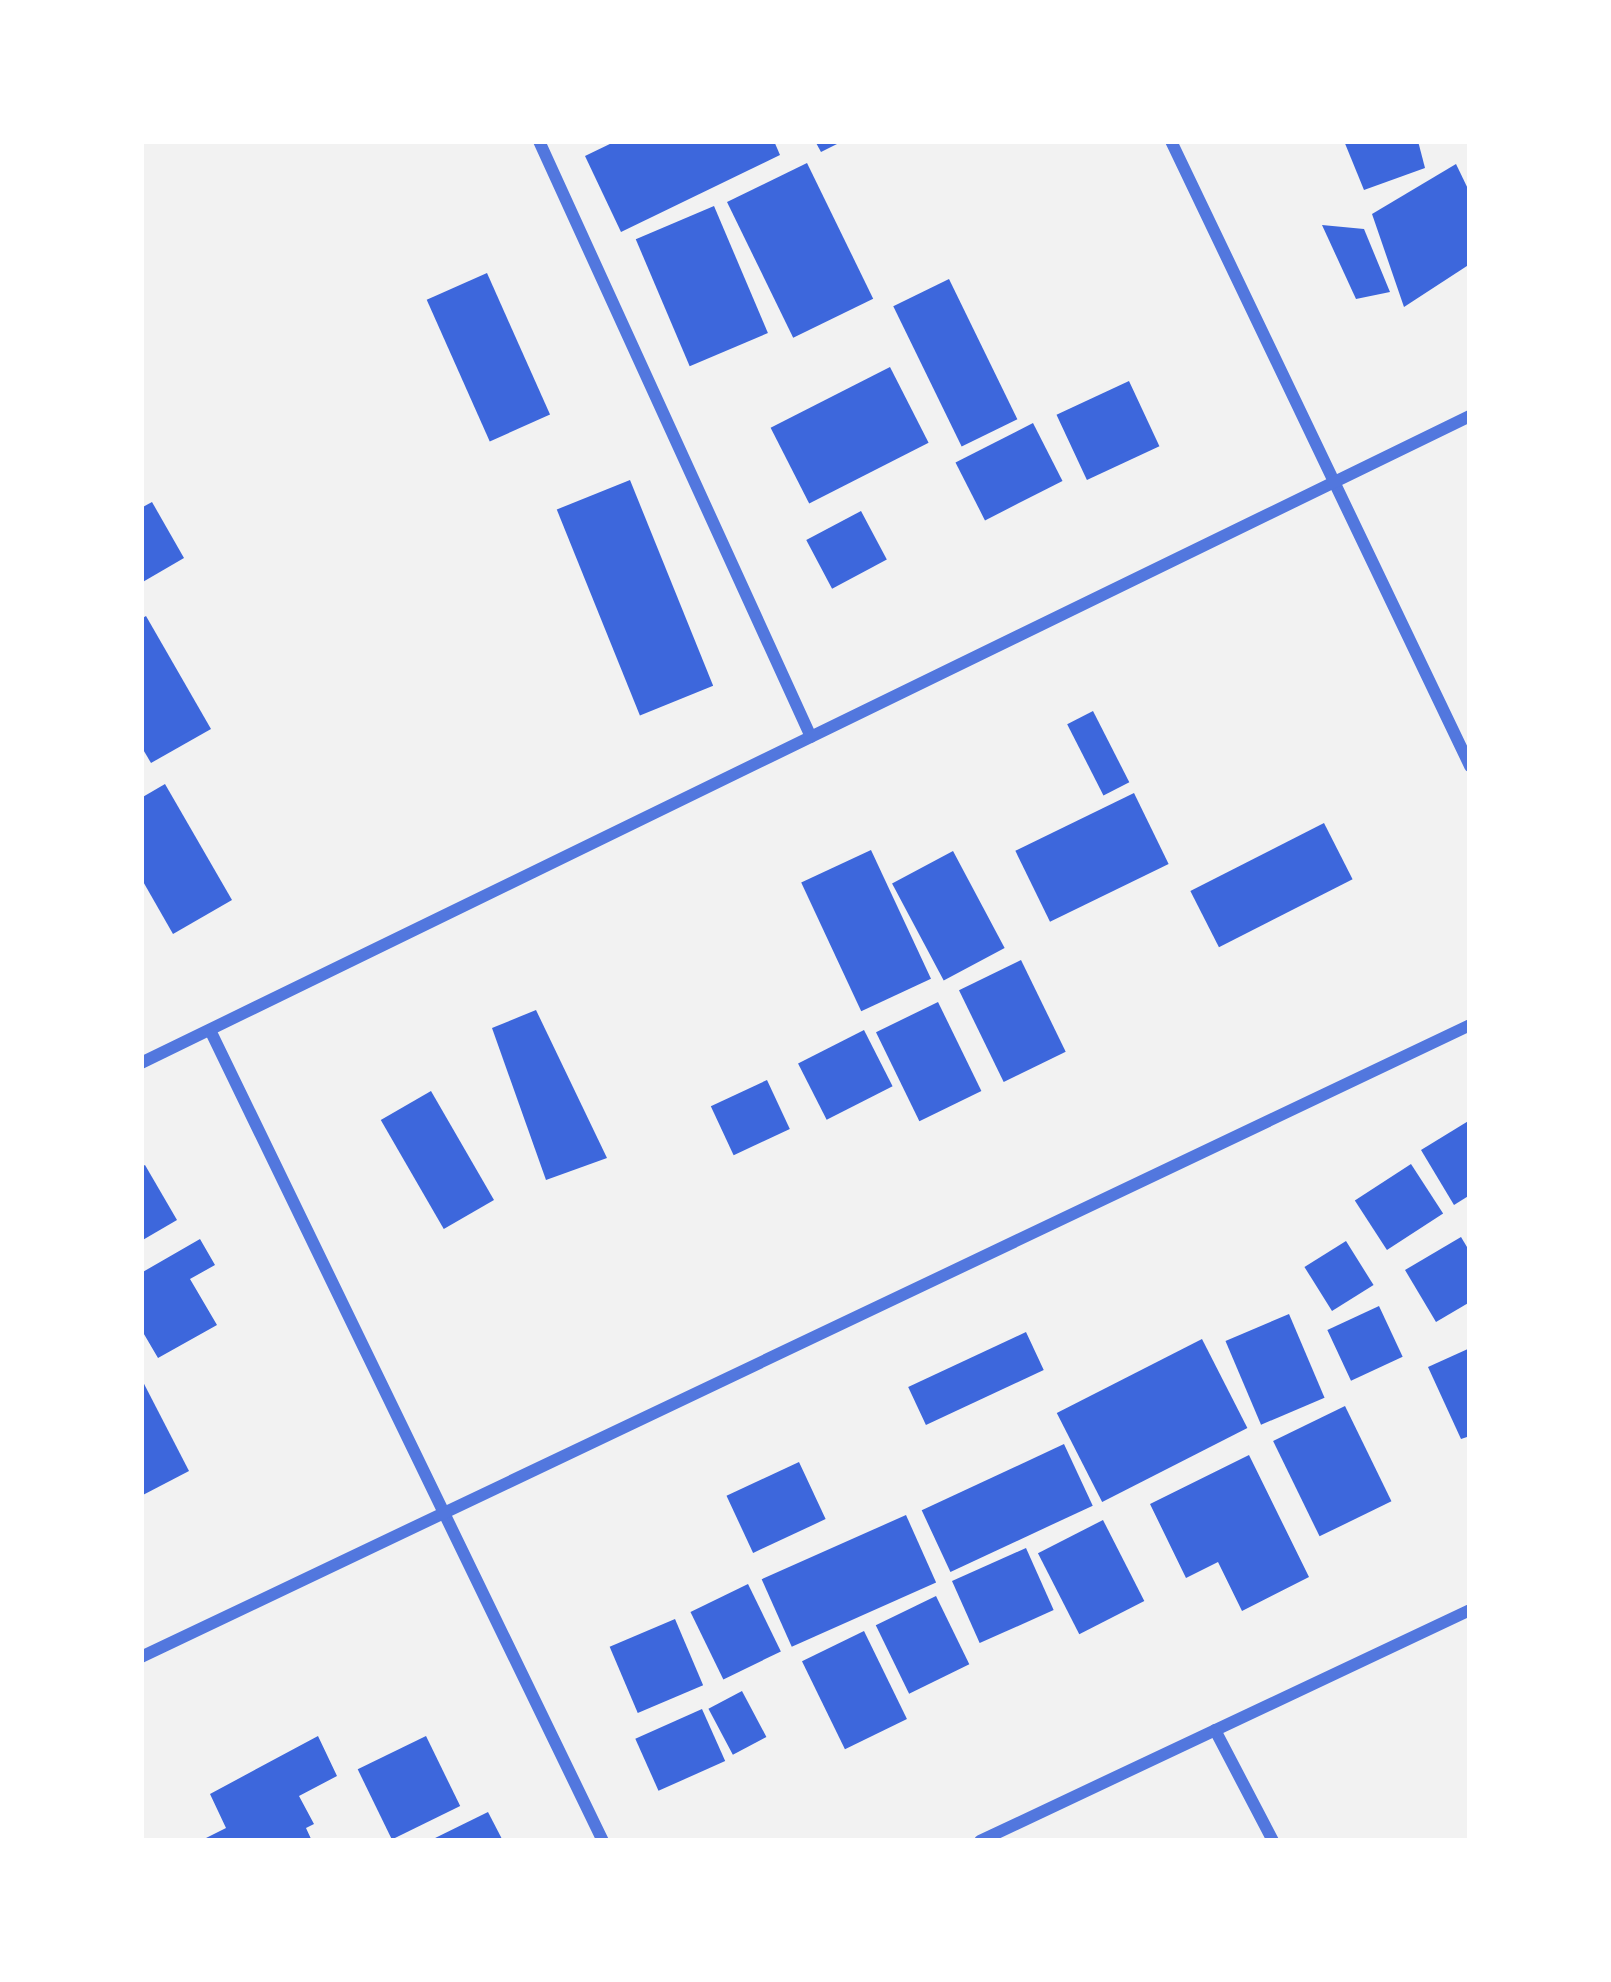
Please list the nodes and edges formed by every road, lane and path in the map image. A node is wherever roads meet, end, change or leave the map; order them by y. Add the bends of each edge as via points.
1 (539, 141) edge
2 (1171, 141) edge
3 (1470, 416) edge
4 (1333, 482) junction
5 (811, 737) junction
6 (1470, 766) edge
7 (1470, 1025) edge
8 (210, 1030) junction
9 (141, 1064) edge
10 (445, 1513) junction
11 (1470, 1610) edge
12 (141, 1657) edge
13 (1215, 1730) junction
14 (603, 1841) edge
15 (980, 1841) edge
16 (1273, 1841) edge

1 - 5 street
2 - 4 street
3 - 4 street
4 - 5 street
4 - 6 street
5 - 8 street
7 - 10 street
8 - 9 street
8 - 10 street
10 - 12 street
10 - 14 street
11 - 13 street
13 - 15 street
13 - 16 street

